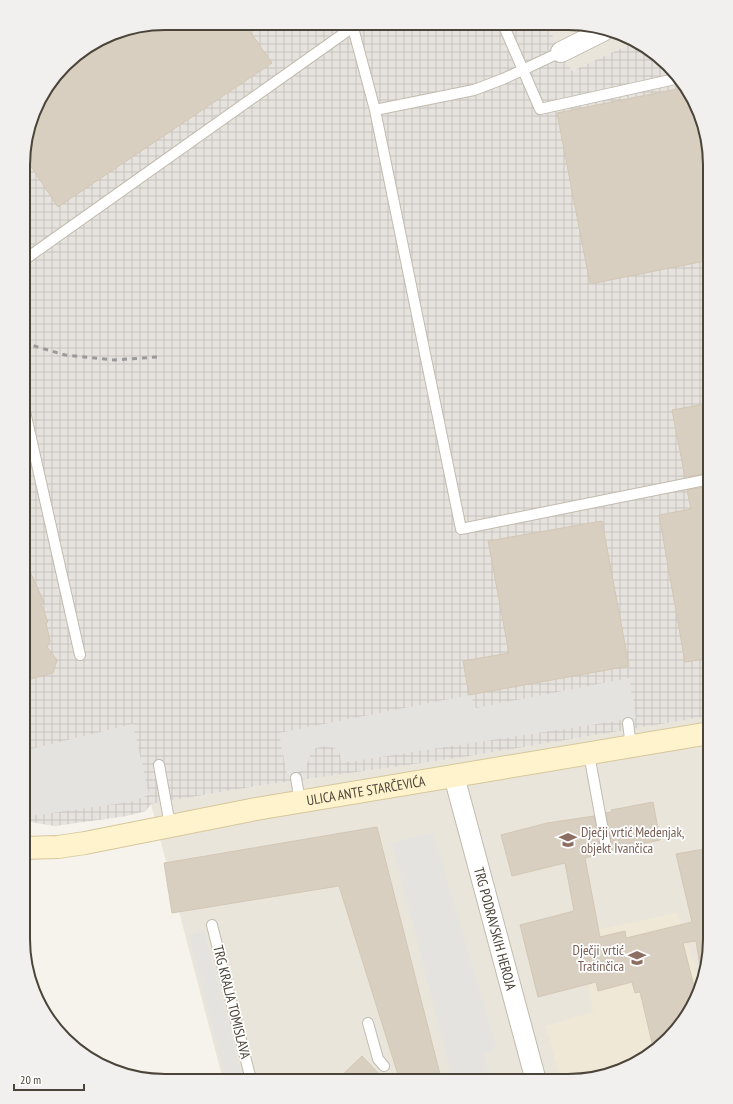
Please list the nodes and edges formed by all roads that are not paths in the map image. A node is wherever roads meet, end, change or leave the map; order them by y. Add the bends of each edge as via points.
1 (346, 30) edge
2 (354, 30) edge
3 (506, 30) edge
4 (598, 34) edge
5 (561, 52) joint
6 (523, 70) junction
7 (672, 80) edge
8 (375, 110) junction
9 (30, 256) edge
10 (30, 434) edge
11 (703, 480) edge
12 (80, 655) dead end
13 (628, 723) dead end
14 (703, 734) edge
15 (631, 746) junction
16 (589, 754) junction
17 (159, 765) dead end
18 (454, 776) junction
19 (296, 778) dead end
20 (300, 802) junction
21 (170, 825) junction
22 (606, 847) dead end
23 (30, 848) edge
24 (212, 925) dead end
25 (368, 1023) dead end
26 (384, 1066) dead end
27 (249, 1074) edge
28 (534, 1074) edge

1 - 9 lane
2 - 8 lane
3 - 6 lane
4 - 5 street
5 - 6 lane
6 - 7 lane via 540,109
6 - 8 lane via 474,90
8 - 11 lane via 461,529
10 - 12 lane
13 - 15 lane
14 - 15 main road, ULICA ANTE STARČEVIĆA
15 - 16 main road, ULICA ANTE STARČEVIĆA
16 - 18 main road, ULICA ANTE STARČEVIĆA
16 - 22 lane
17 - 21 lane
18 - 20 main road, ULICA ANTE STARČEVIĆA
18 - 28 street, TRG PODRAVSKIH HEROJA
19 - 20 lane
20 - 21 main road, ULICA ANTE STARČEVIĆA
21 - 23 main road, ULICA ANTE STARČEVIĆA via 58,847
24 - 27 lane, TRG KRALJA TOMISLAVA
25 - 26 lane via 378,1059

